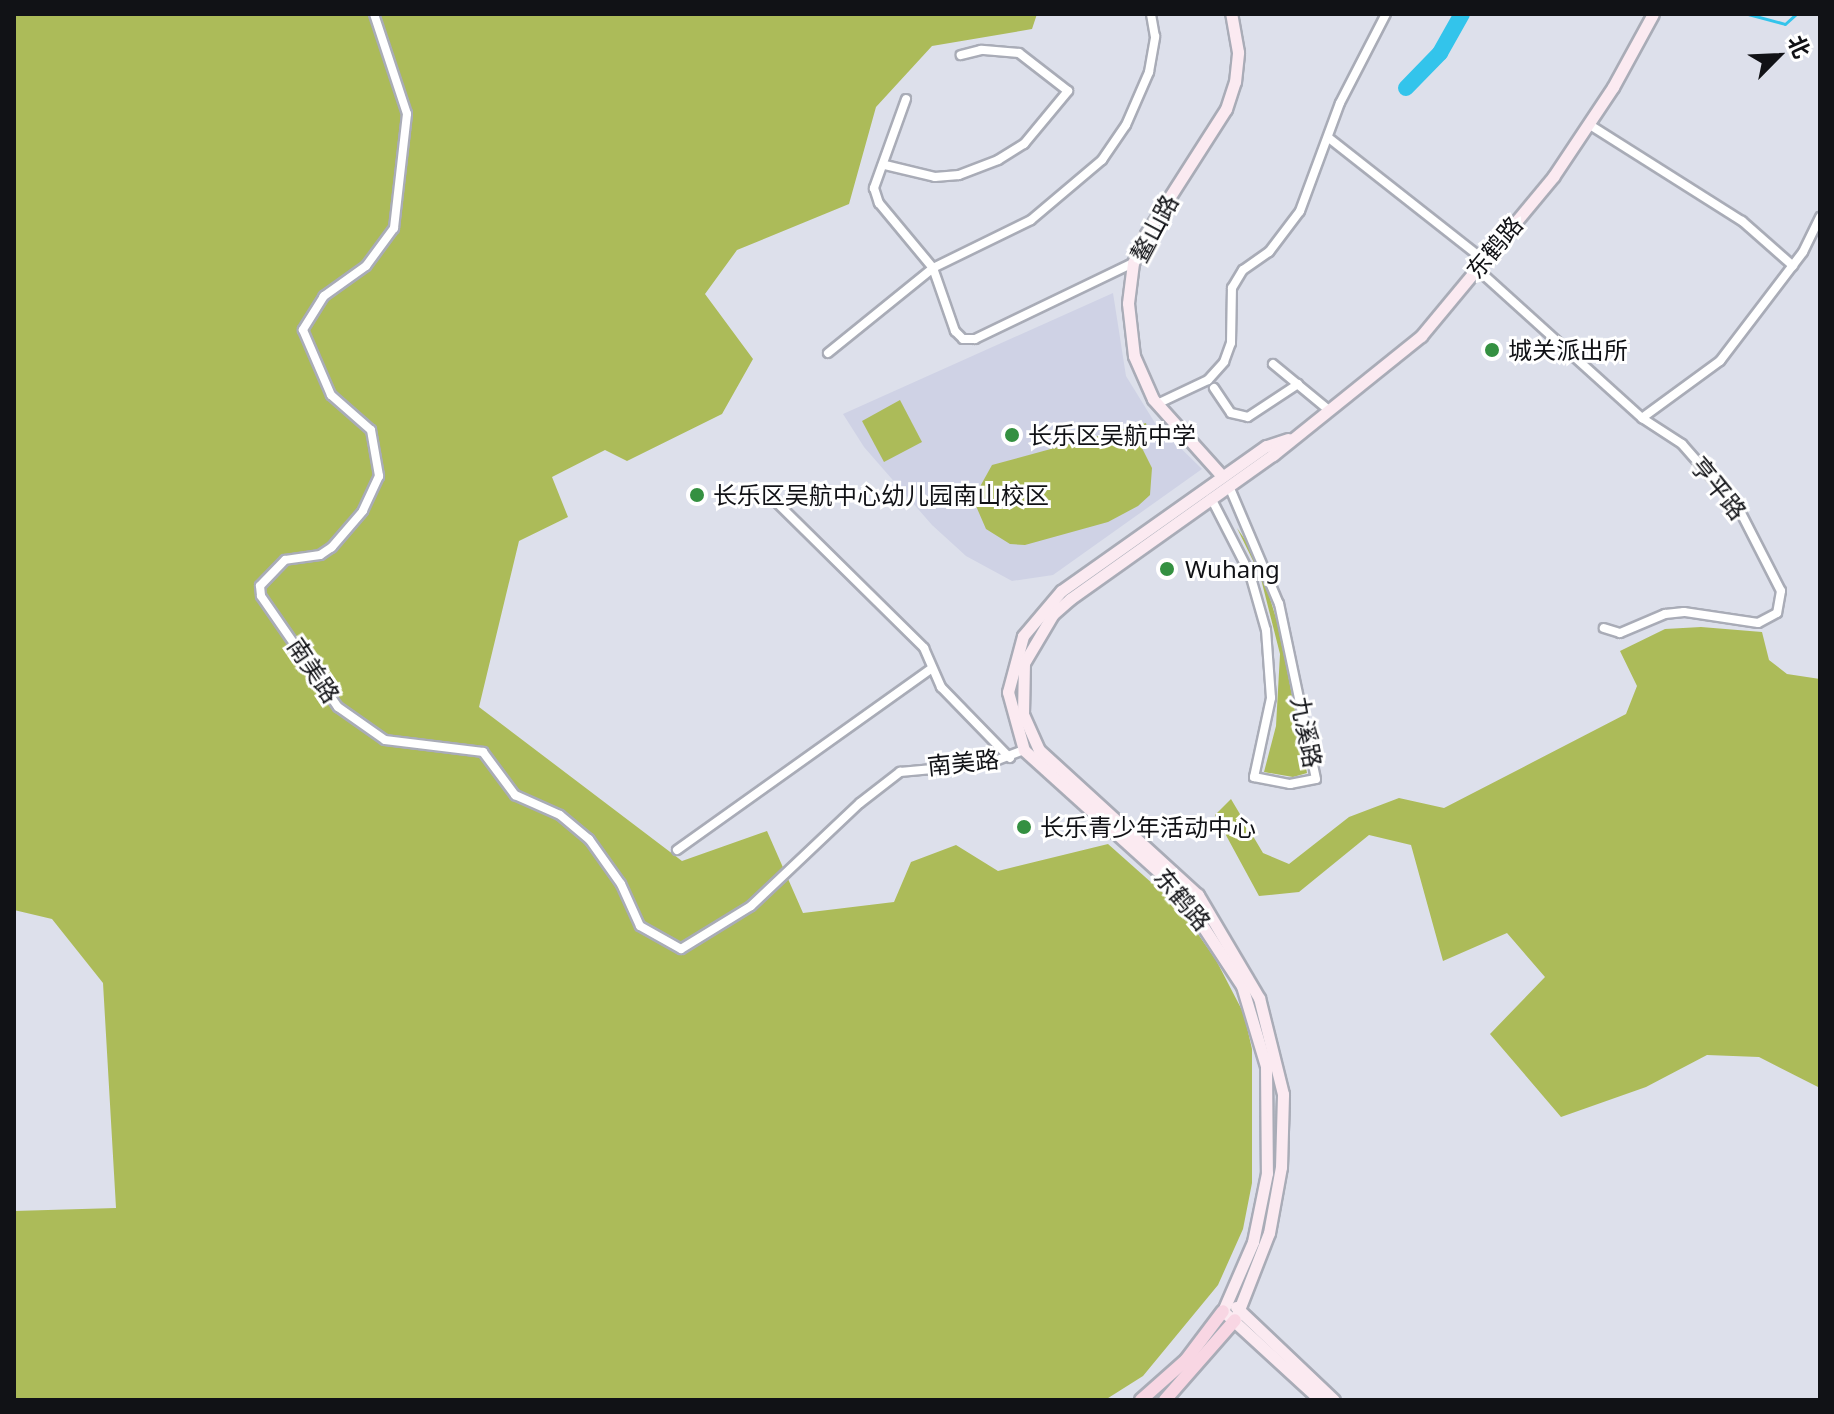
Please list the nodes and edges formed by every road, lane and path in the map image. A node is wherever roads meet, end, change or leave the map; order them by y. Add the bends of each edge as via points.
1 (374, 14) edge
2 (1151, 14) edge
3 (1231, 14) edge
4 (1386, 14) edge
5 (1653, 14) edge
6 (961, 55) dead end
7 (906, 99) dead end
8 (1590, 125) junction
9 (1329, 138) junction
10 (885, 165) junction
11 (1820, 217) edge
12 (1133, 263) junction
13 (1480, 264) junction
14 (1793, 266) junction
15 (933, 268) junction
16 (828, 353) dead end
17 (1273, 364) dead end
18 (1298, 384) junction
19 (1214, 388) dead end
20 (1157, 404) junction
21 (1330, 411) junction
22 (1642, 418) junction
23 (1225, 481) junction
24 (756, 496) dead end
25 (1211, 498) junction
26 (1604, 628) dead end
27 (932, 668) junction
28 (1024, 750) junction
29 (1010, 758) junction
30 (677, 850) dead end
31 (1226, 1306) junction
32 (1237, 1315) junction
33 (1141, 1400) edge
34 (1165, 1400) edge
35 (1320, 1400) edge
36 (1334, 1400) edge

1 - 29 street, 南美路 via 407,114 394,228 366,266 324,296 303,330 331,395 371,430 379,476 363,511 332,547 320,555 285,560 260,586 261,596 338,707 385,740 483,752 515,795 560,815 589,839 615,874 640,926 681,949 751,906 900,772
2 - 15 street via 1155,37 1149,72 1126,125 1102,160 1031,220
3 - 12 main road, 鳌山路 via 1238,52 1226,109
4 - 9 street via 1367,45
5 - 8 main road, 东鹤路
6 - 10 street via 1019,53 1068,91 1024,144 998,160 959,175 935,177
7 - 10 street
8 - 13 main road, 东鹤路
8 - 14 street via 1742,221
9 - 13 street, 亨平路
9 - 20 street via 1300,211 1232,288 1231,343 1224,362 1208,380
10 - 15 street via 874,188 879,203
11 - 14 street
12 - 15 street via 975,339 963,339 955,331
12 - 20 main road, 鳌山路 via 1129,329 1134,356
13 - 21 main road, 东鹤路 via 1421,336
13 - 22 street, 亨平路
14 - 22 street via 1720,361
15 - 16 street
17 - 18 street
18 - 19 street via 1248,417 1231,413
18 - 21 street
20 - 23 main road, 鳌山路
21 - 23 main road, 东鹤路 via 1288,439 1266,446
22 - 26 street, 亨平路 via 1682,444 1739,509 1776,576 1781,604 1758,623 1684,612 1665,614 1620,633
23 - 25 main road, 东鹤路
23 - 25 street, 九溪路 via 1279,604 1316,779 1290,784 1254,777 1271,698 1266,630 1250,574
23 - 28 main road, 东鹤路 via 1061,591 1039,612 1019,646 1008,692
24 - 27 street via 764,490 924,648
25 - 32 main road, 东鹤路 via 1053,614 1024,663 1021,693 1023,714 1039,750 1198,895 1259,998 1283,1094 1281,1167 1269,1233
27 - 29 street via 941,687
27 - 30 street
28 - 29 street, 南美路
28 - 31 main road, 东鹤路 via 1179,890 1224,952 1250,1004 1266,1066 1267,1173 1253,1242
31 - 32 main road
31 - 33 main road via 1186,1360
32 - 34 main road
32 - 35 main road
32 - 36 main road

